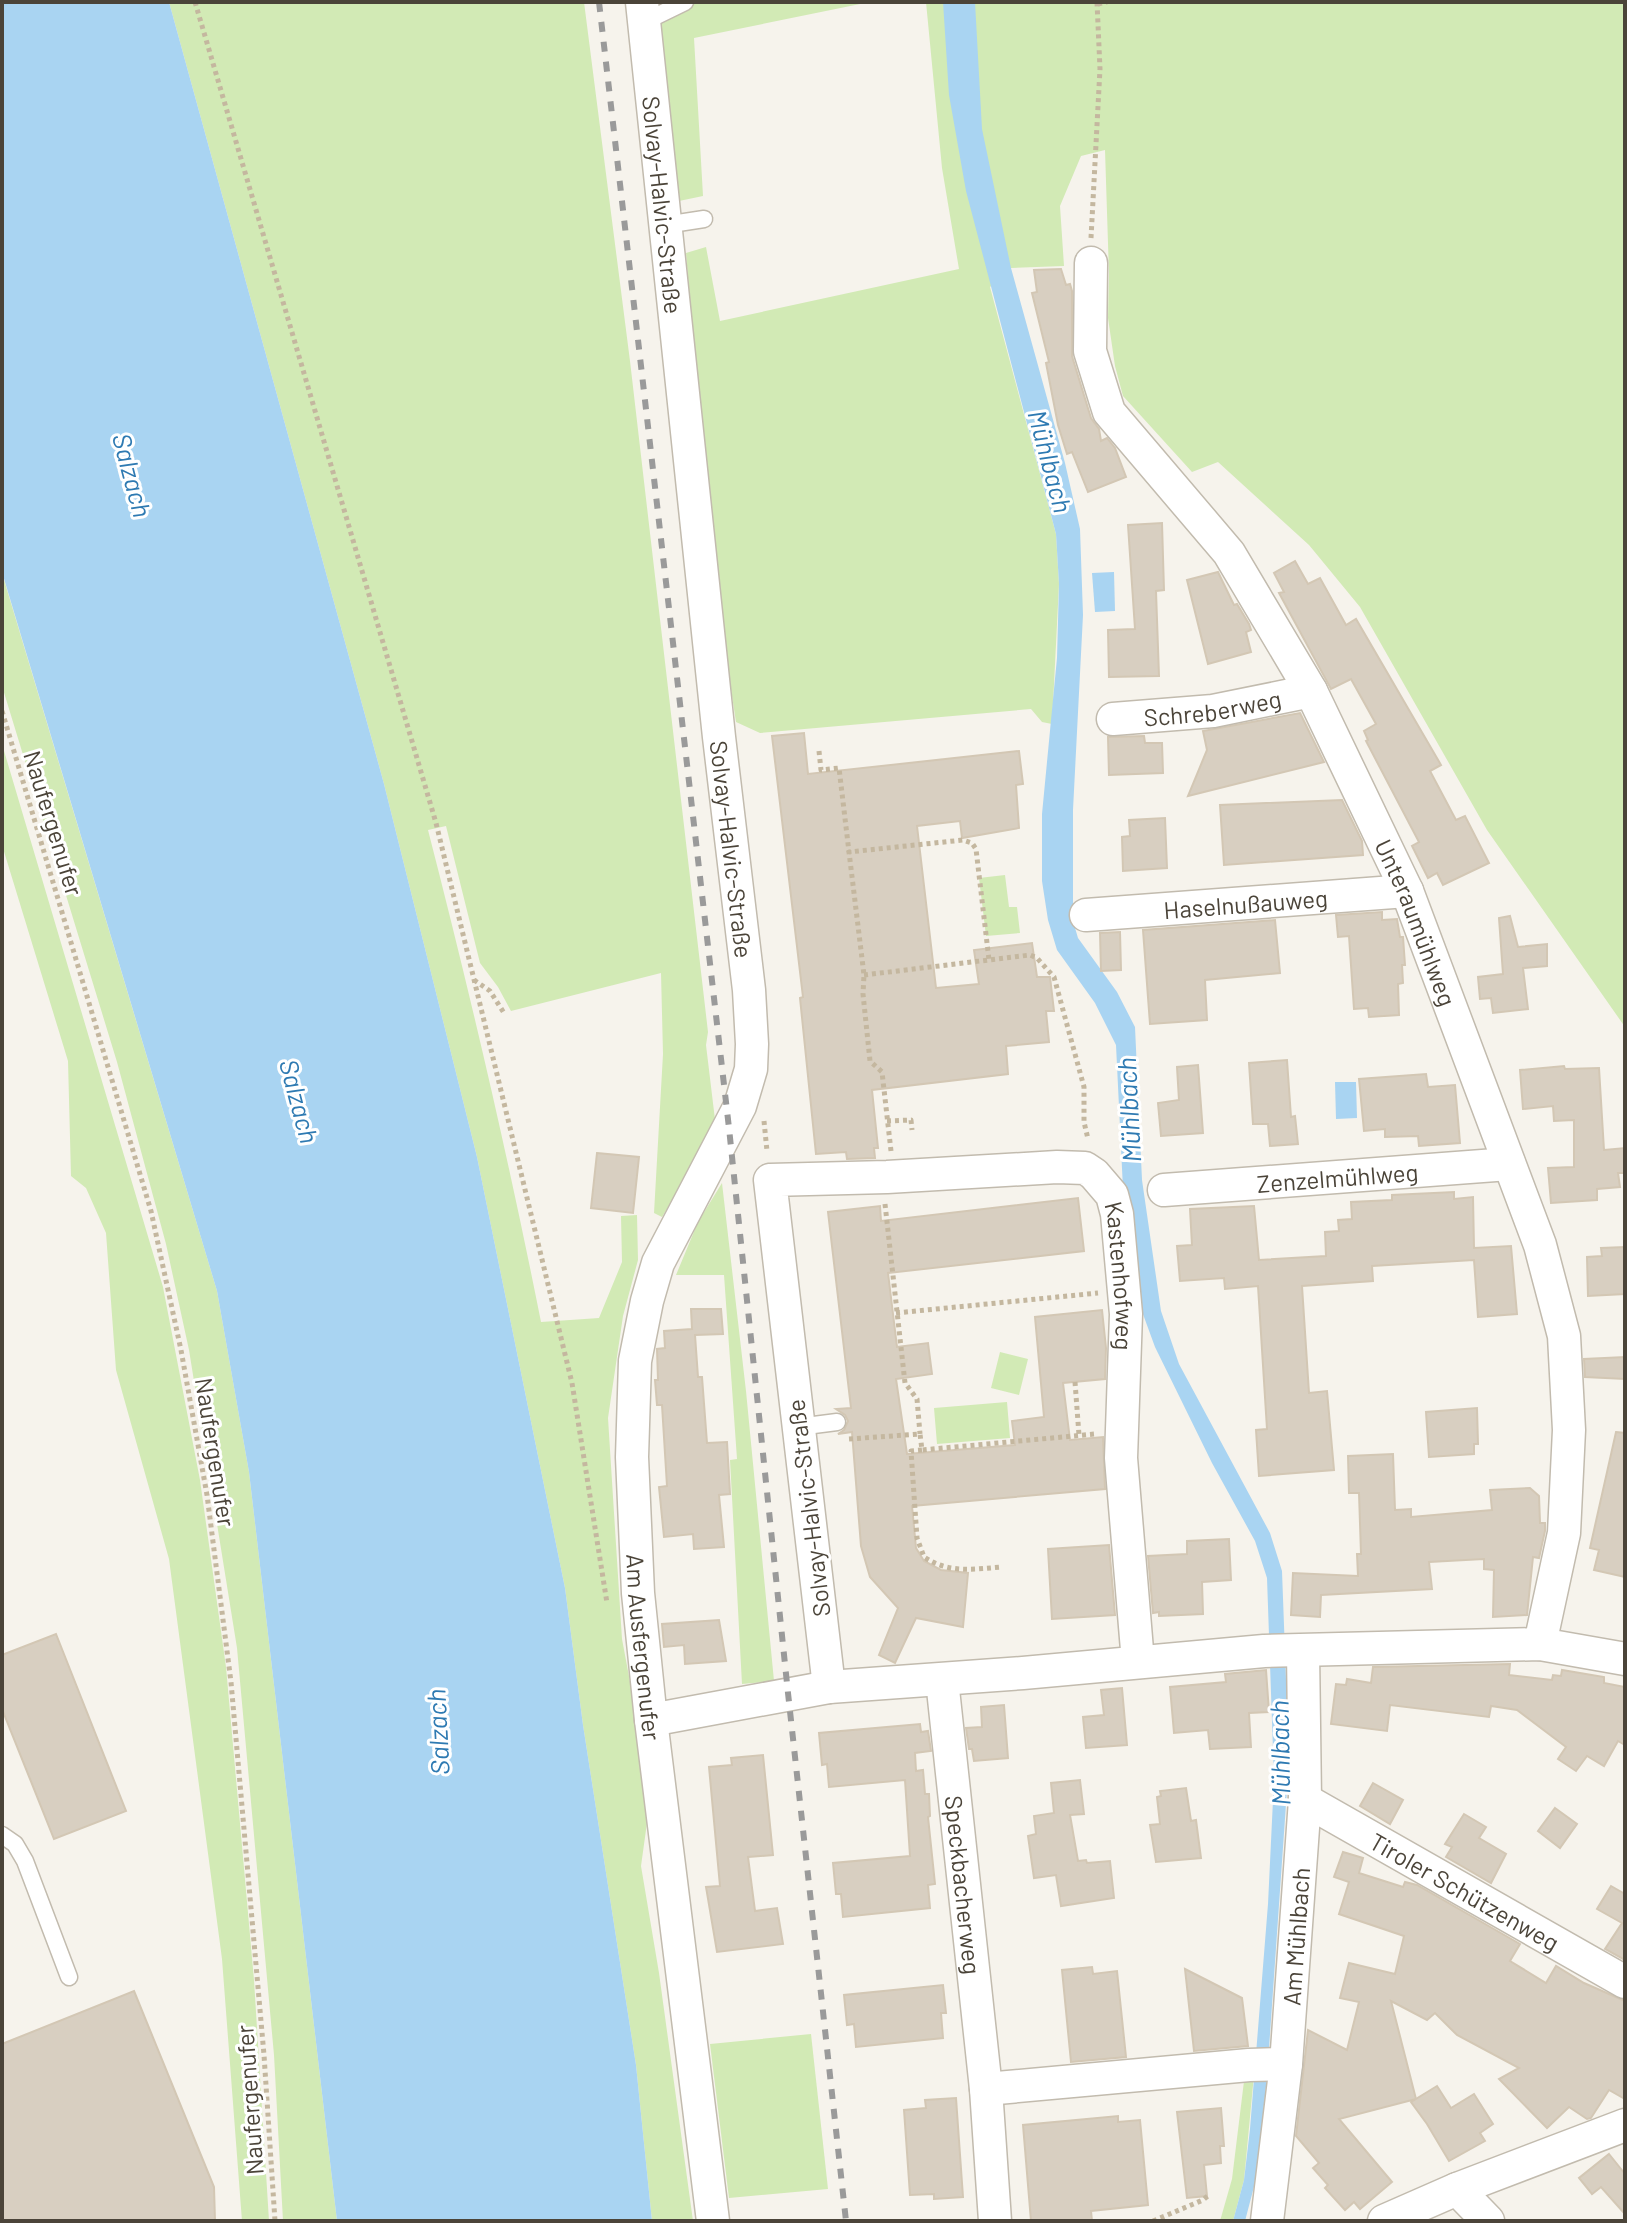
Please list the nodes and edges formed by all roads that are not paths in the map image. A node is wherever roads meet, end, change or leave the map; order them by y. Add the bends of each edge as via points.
1 (685, 2) edge
2 (643, 12) edge
3 (704, 219) dead end
4 (665, 225) junction
5 (1091, 263) road end
6 (1311, 691) junction
7 (1113, 719) dead end
8 (1407, 891) junction
9 (1086, 915) dead end
10 (745, 1095) joint
11 (1509, 1164) junction
12 (770, 1180) joint
13 (1164, 1190) dead end
14 (837, 1422) dead end
15 (798, 1427) junction
16 (1540, 1644) junction
17 (1285, 1651) junction
18 (1625, 1659) edge
19 (1138, 1662) junction
20 (942, 1680) junction
21 (829, 1687) junction
22 (651, 1720) junction
23 (1305, 1800) junction
24 (2, 1835) edge
25 (69, 1977) dead end
26 (1625, 1982) edge
27 (1269, 2064) junction
28 (986, 2089) junction
29 (1625, 2125) edge
30 (1457, 2189) junction
31 (713, 2221) edge
32 (995, 2221) edge
33 (1267, 2221) edge
34 (1384, 2221) edge
35 (1488, 2221) edge

1 - 2 lane
2 - 4 street, Solvay-Halvic-Straße
3 - 4 lane
4 - 10 street, Solvay-Halvic-Straße via 749,990 752,1044
5 - 6 street, Unteraumühlweg via 1090,351 1109,412 1229,553
6 - 7 street, Schreberweg via 1213,711
6 - 8 street, Unteraumühlweg
8 - 9 street, Haselnußauweg
8 - 11 street, Unteraumühlweg
10 - 22 street, Am Ausfergenufer via 658,1263 635,1361 632,1457 638,1593
11 - 13 street, Zenzelmühlweg
11 - 16 street, Unteraumühlweg via 1540,1245 1564,1336 1569,1430 1564,1533
12 - 15 street, Solvay-Halvic-Straße
12 - 19 street, Kastenhofweg via 1057,1167 1085,1168 1102,1180 1112,1195 1126,1291 1120,1432
14 - 15 lane
15 - 21 street, Solvay-Halvic-Straße
16 - 17 street
16 - 18 street
17 - 19 street
17 - 23 street, Am Mühlbach
19 - 20 street
20 - 21 street
20 - 28 street, Speckbacherweg
21 - 22 street
22 - 31 street, Am Ausfergenufer
23 - 26 street, Tiroler Schützenweg
23 - 27 street, Am Mühlbach
24 - 25 lane via 25,1861
27 - 28 street
27 - 33 street, Am Mühlbach
28 - 32 street, Speckbacherweg
29 - 30 street
30 - 34 street
30 - 35 street

